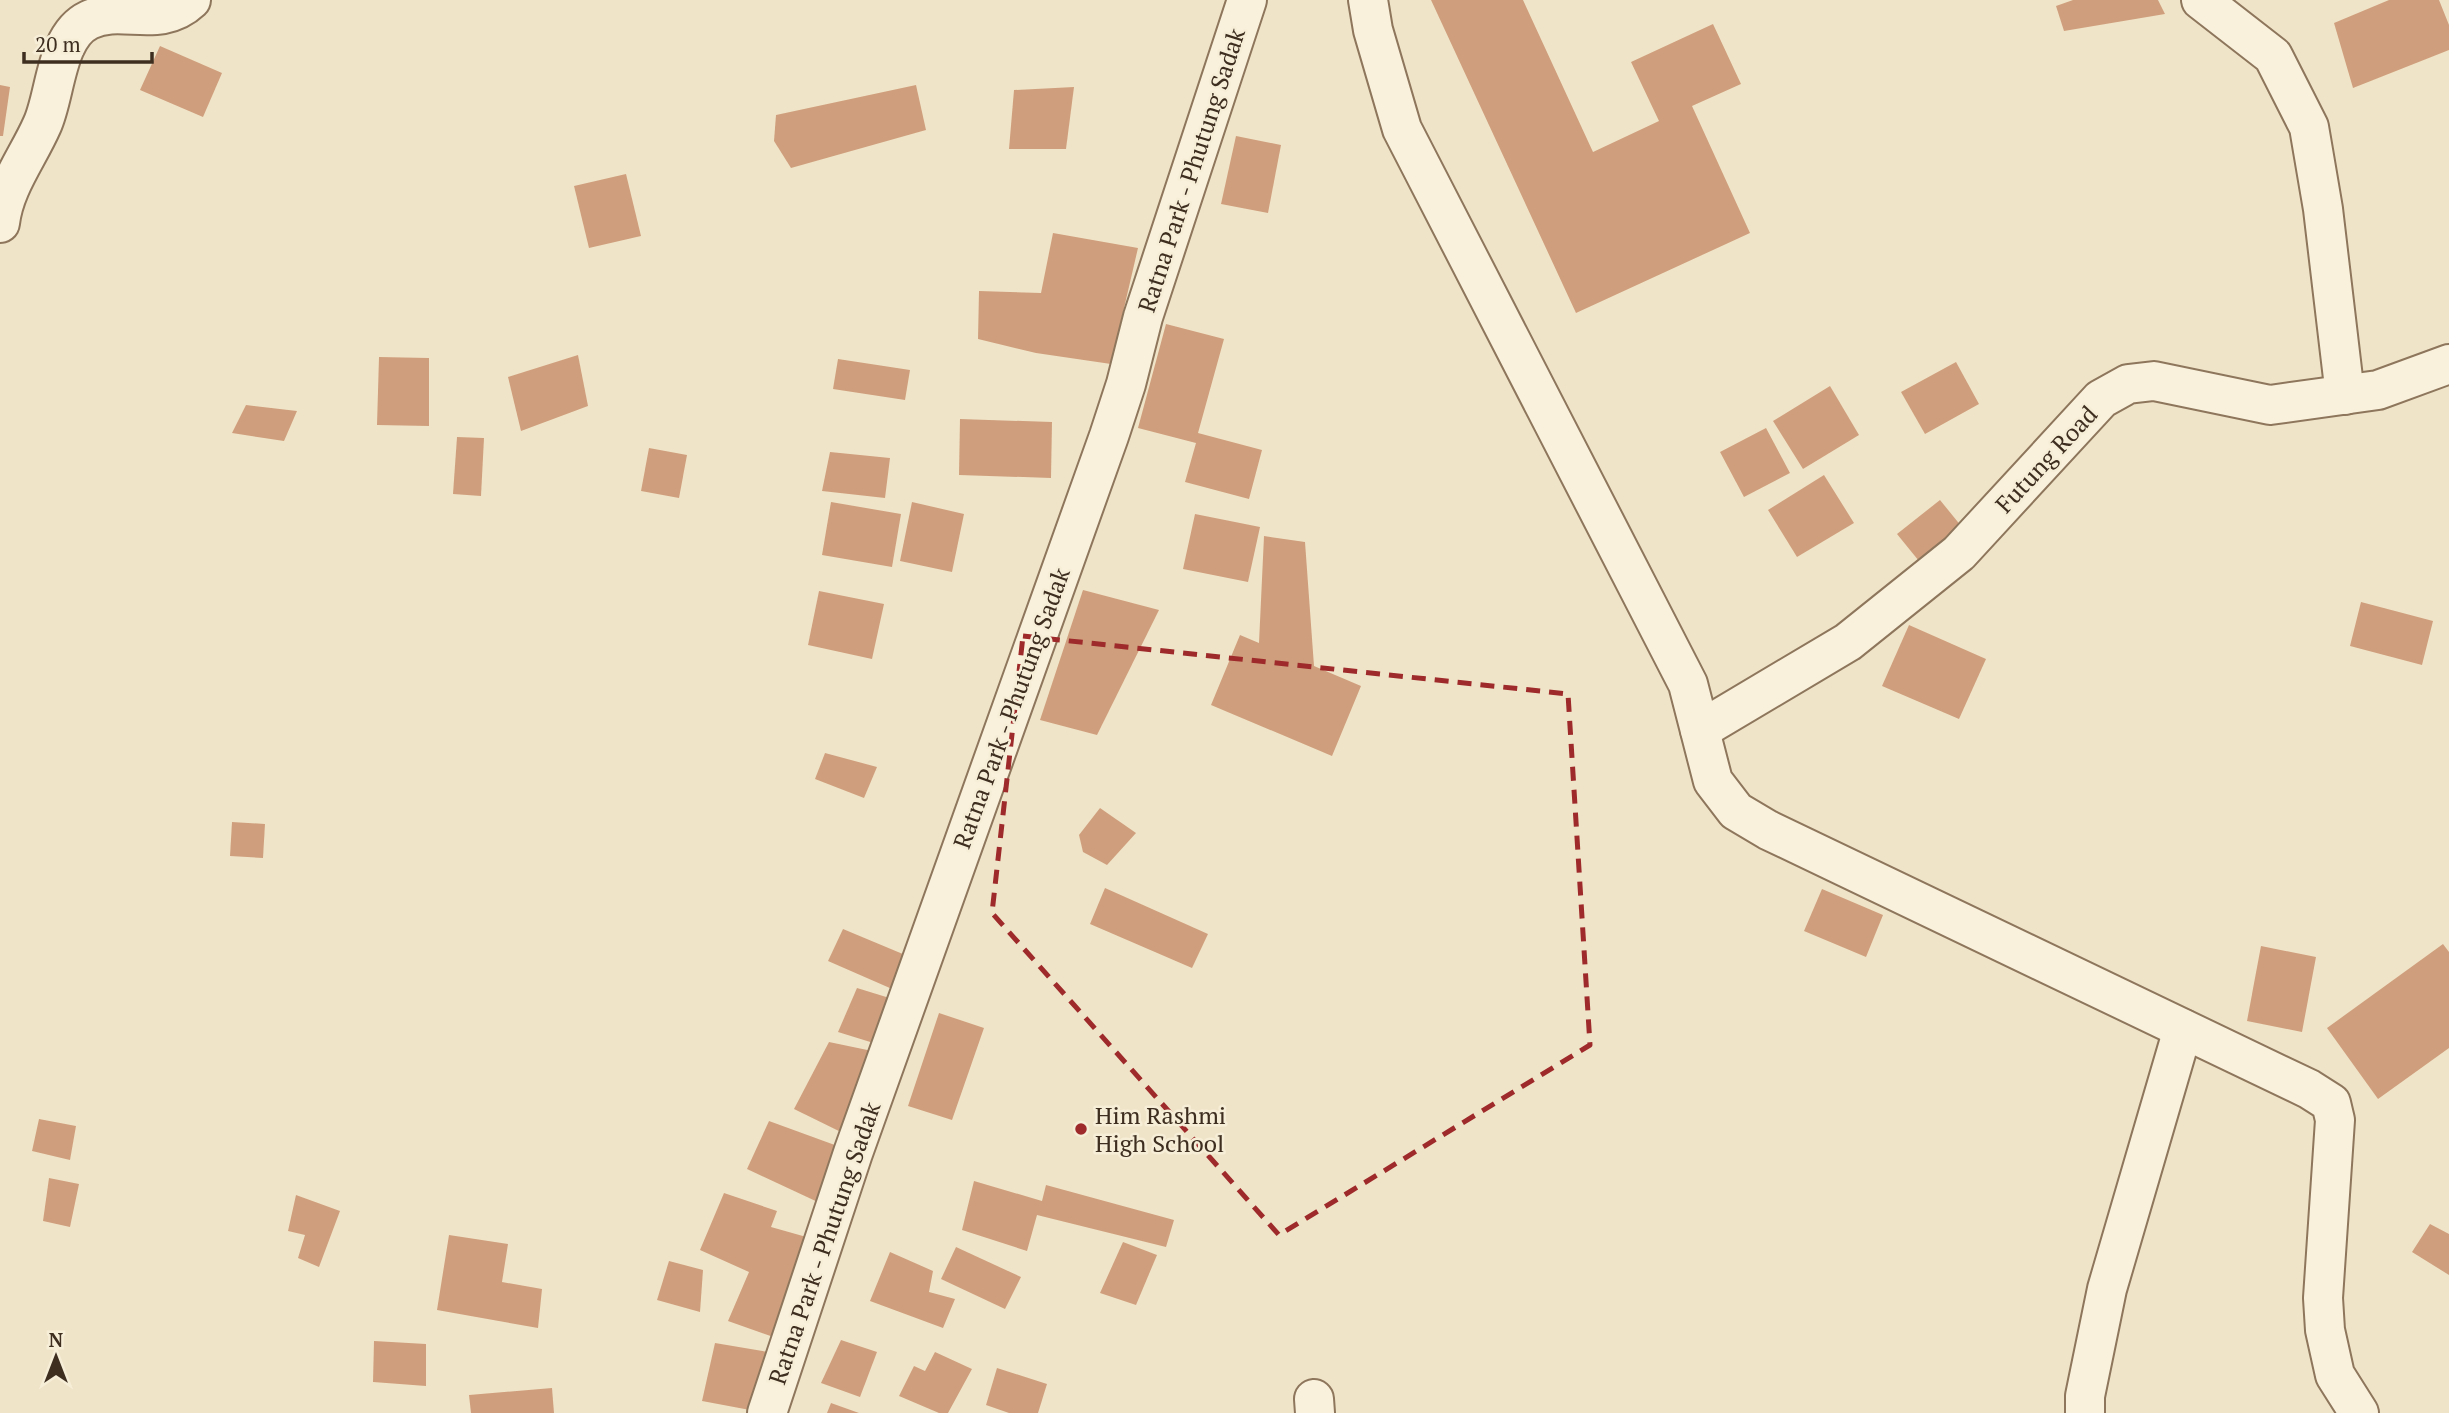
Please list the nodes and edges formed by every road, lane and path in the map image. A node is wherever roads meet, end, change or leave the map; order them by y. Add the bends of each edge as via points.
1 (191, 0) edge
2 (1247, 0) edge
3 (1368, 0) edge
4 (2201, 0) edge
5 (0, 223) edge
6 (2449, 364) edge
7 (2345, 395) junction
8 (1700, 730) junction
9 (2183, 1029) junction
10 (767, 1413) edge
11 (2085, 1413) edge
12 (2359, 1413) edge

1 - 5 street via 182,9 161,16 102,16 74,32 58,66 43,123 20,165
2 - 10 street, Ratna Park - Phutung Sadak via 1109,436 853,1153
3 - 8 street via 1402,129 1688,684
4 - 7 street via 2273,56 2309,127
6 - 7 street, Futung Road via 2378,390
7 - 8 street, Futung Road via 2270,405 2154,382 2128,384 2101,399 1959,553 1848,642
8 - 9 street via 1713,781 1736,811
9 - 11 street via 2107,1289
9 - 12 street via 2331,1103 2335,1120 2323,1298 2325,1330 2335,1376

